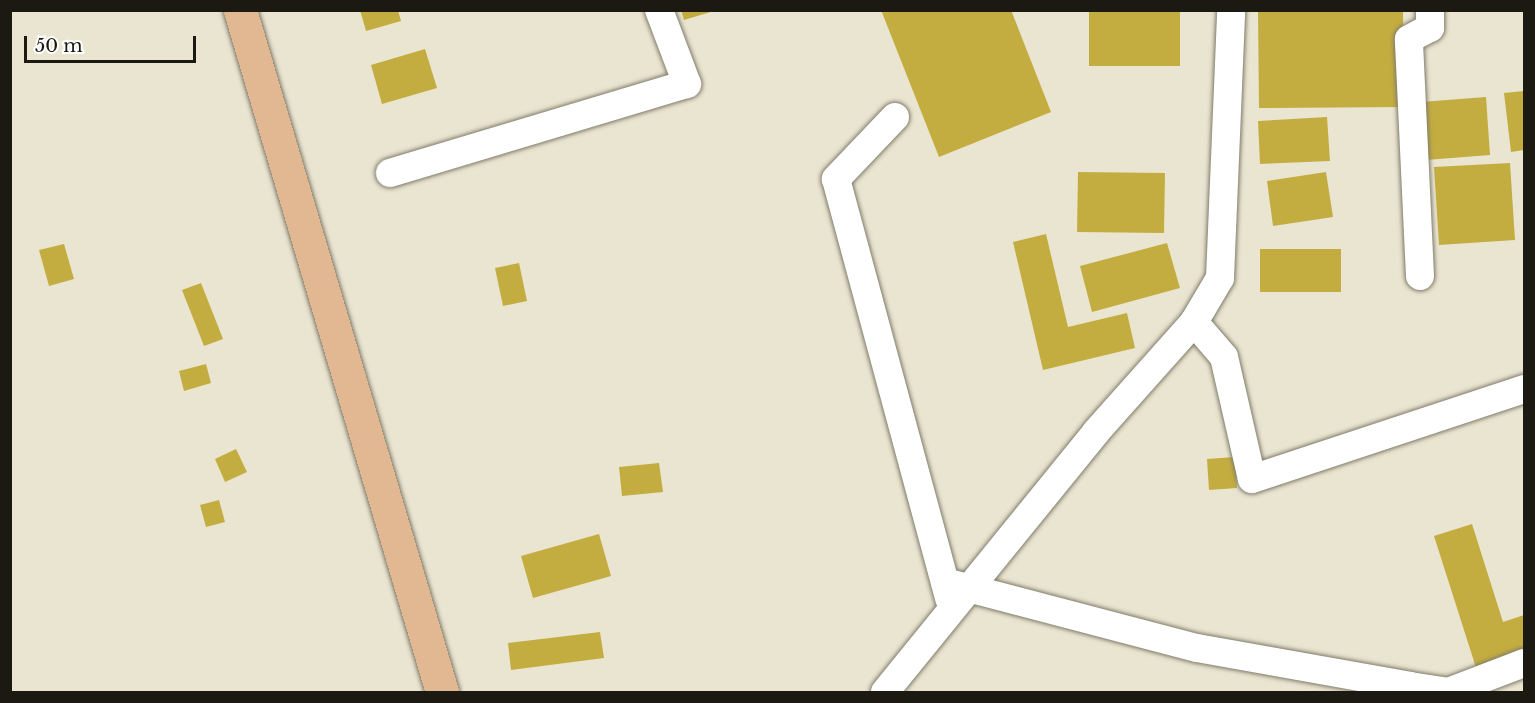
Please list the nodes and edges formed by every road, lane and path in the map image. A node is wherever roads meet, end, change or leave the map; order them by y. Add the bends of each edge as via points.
1 (240, 10) edge
2 (659, 10) edge
3 (1232, 10) edge
4 (1430, 10) edge
5 (895, 117) dead end
6 (390, 173) dead end
7 (1420, 276) dead end
8 (1194, 322) junction
9 (1524, 389) edge
10 (956, 593) junction
11 (1524, 663) edge
12 (442, 693) edge
13 (885, 693) edge

1 - 12 main road
2 - 6 street via 687,84
3 - 8 street via 1220,278
4 - 7 street via 1430,28 1409,39
5 - 10 street via 836,179
8 - 9 street via 1224,357 1252,479
8 - 10 street
10 - 11 street via 1197,648 1438,690
10 - 13 street

